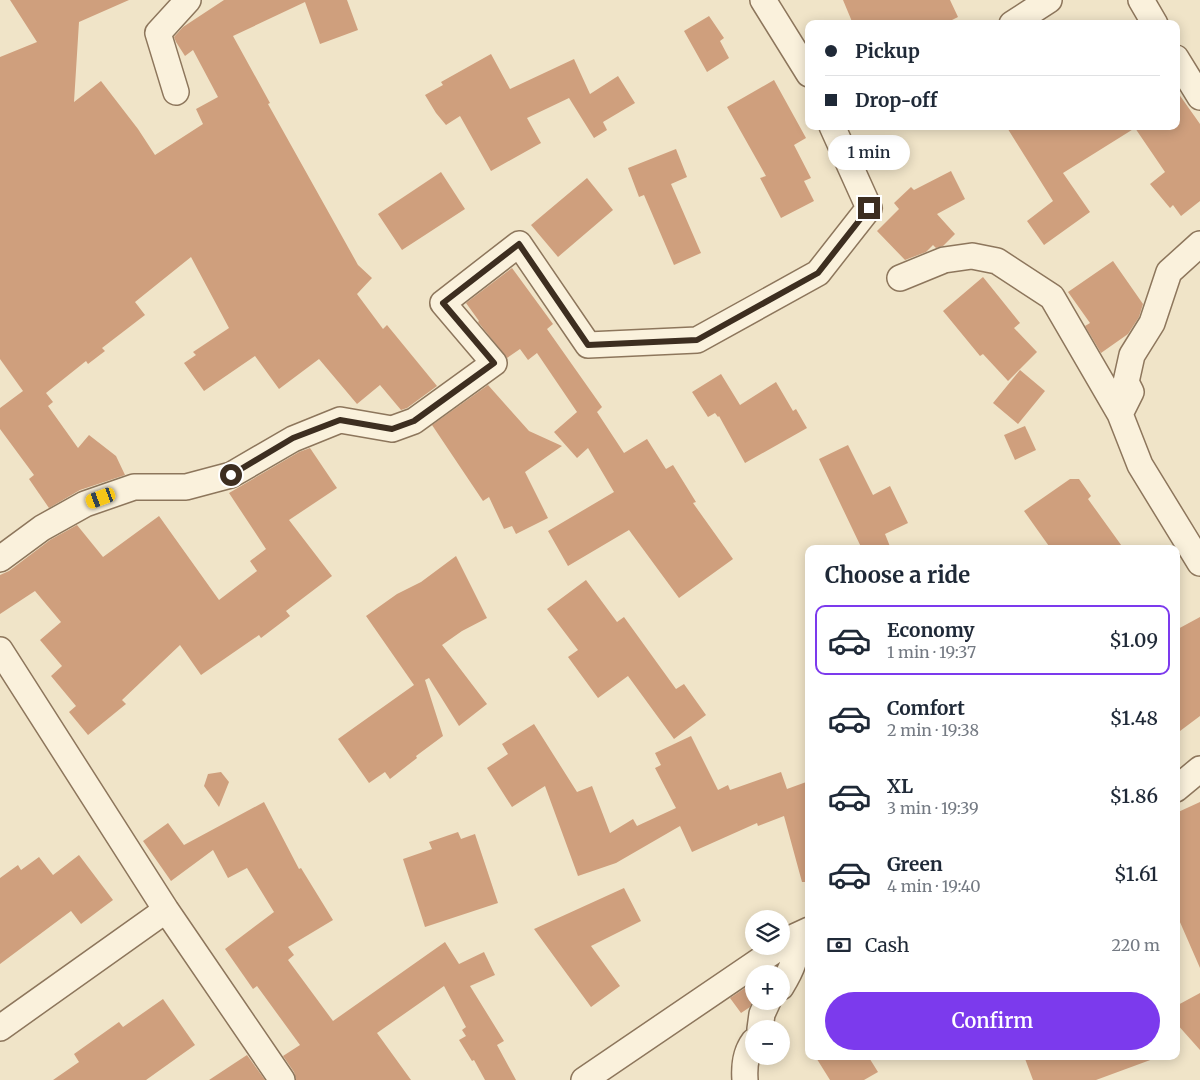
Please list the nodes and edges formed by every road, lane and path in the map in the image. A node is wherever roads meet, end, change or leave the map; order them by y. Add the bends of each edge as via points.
1 (188, 0) edge
2 (763, 0) edge
3 (1049, 0) edge
4 (1141, 0) edge
5 (1018, 20) edge
6 (1153, 20) edge
7 (1180, 64) edge
8 (805, 68) edge
9 (176, 92) dead end
10 (1200, 97) edge
11 (841, 130) edge
12 (1200, 244) edge
13 (900, 278) dead end
14 (1120, 414) junction
15 (0, 559) edge
16 (1200, 563) edge
17 (0, 650) edge
18 (1200, 769) edge
19 (1180, 786) edge
20 (166, 910) junction
21 (802, 933) edge
22 (790, 973) edge
23 (0, 1028) edge
24 (745, 1061) edge
25 (282, 1080) edge
26 (584, 1080) edge
27 (745, 1080) edge

1 - 9 street via 158,33
2 - 8 street
3 - 5 street
4 - 6 street
7 - 10 street
11 - 15 street via 869,208 818,273 697,340 588,345 519,244 443,303 494,363 414,421 392,429 340,420 293,438 231,475 186,487 134,487 85,504 42,528
12 - 14 street via 1169,272 1152,323 1132,355 1126,382 1130,392
13 - 14 street via 944,260 972,256 998,261 1052,297
14 - 16 street via 1140,466
17 - 20 street
18 - 19 street
20 - 23 street
20 - 25 street
21 - 22 street
21 - 26 street
24 - 27 street

